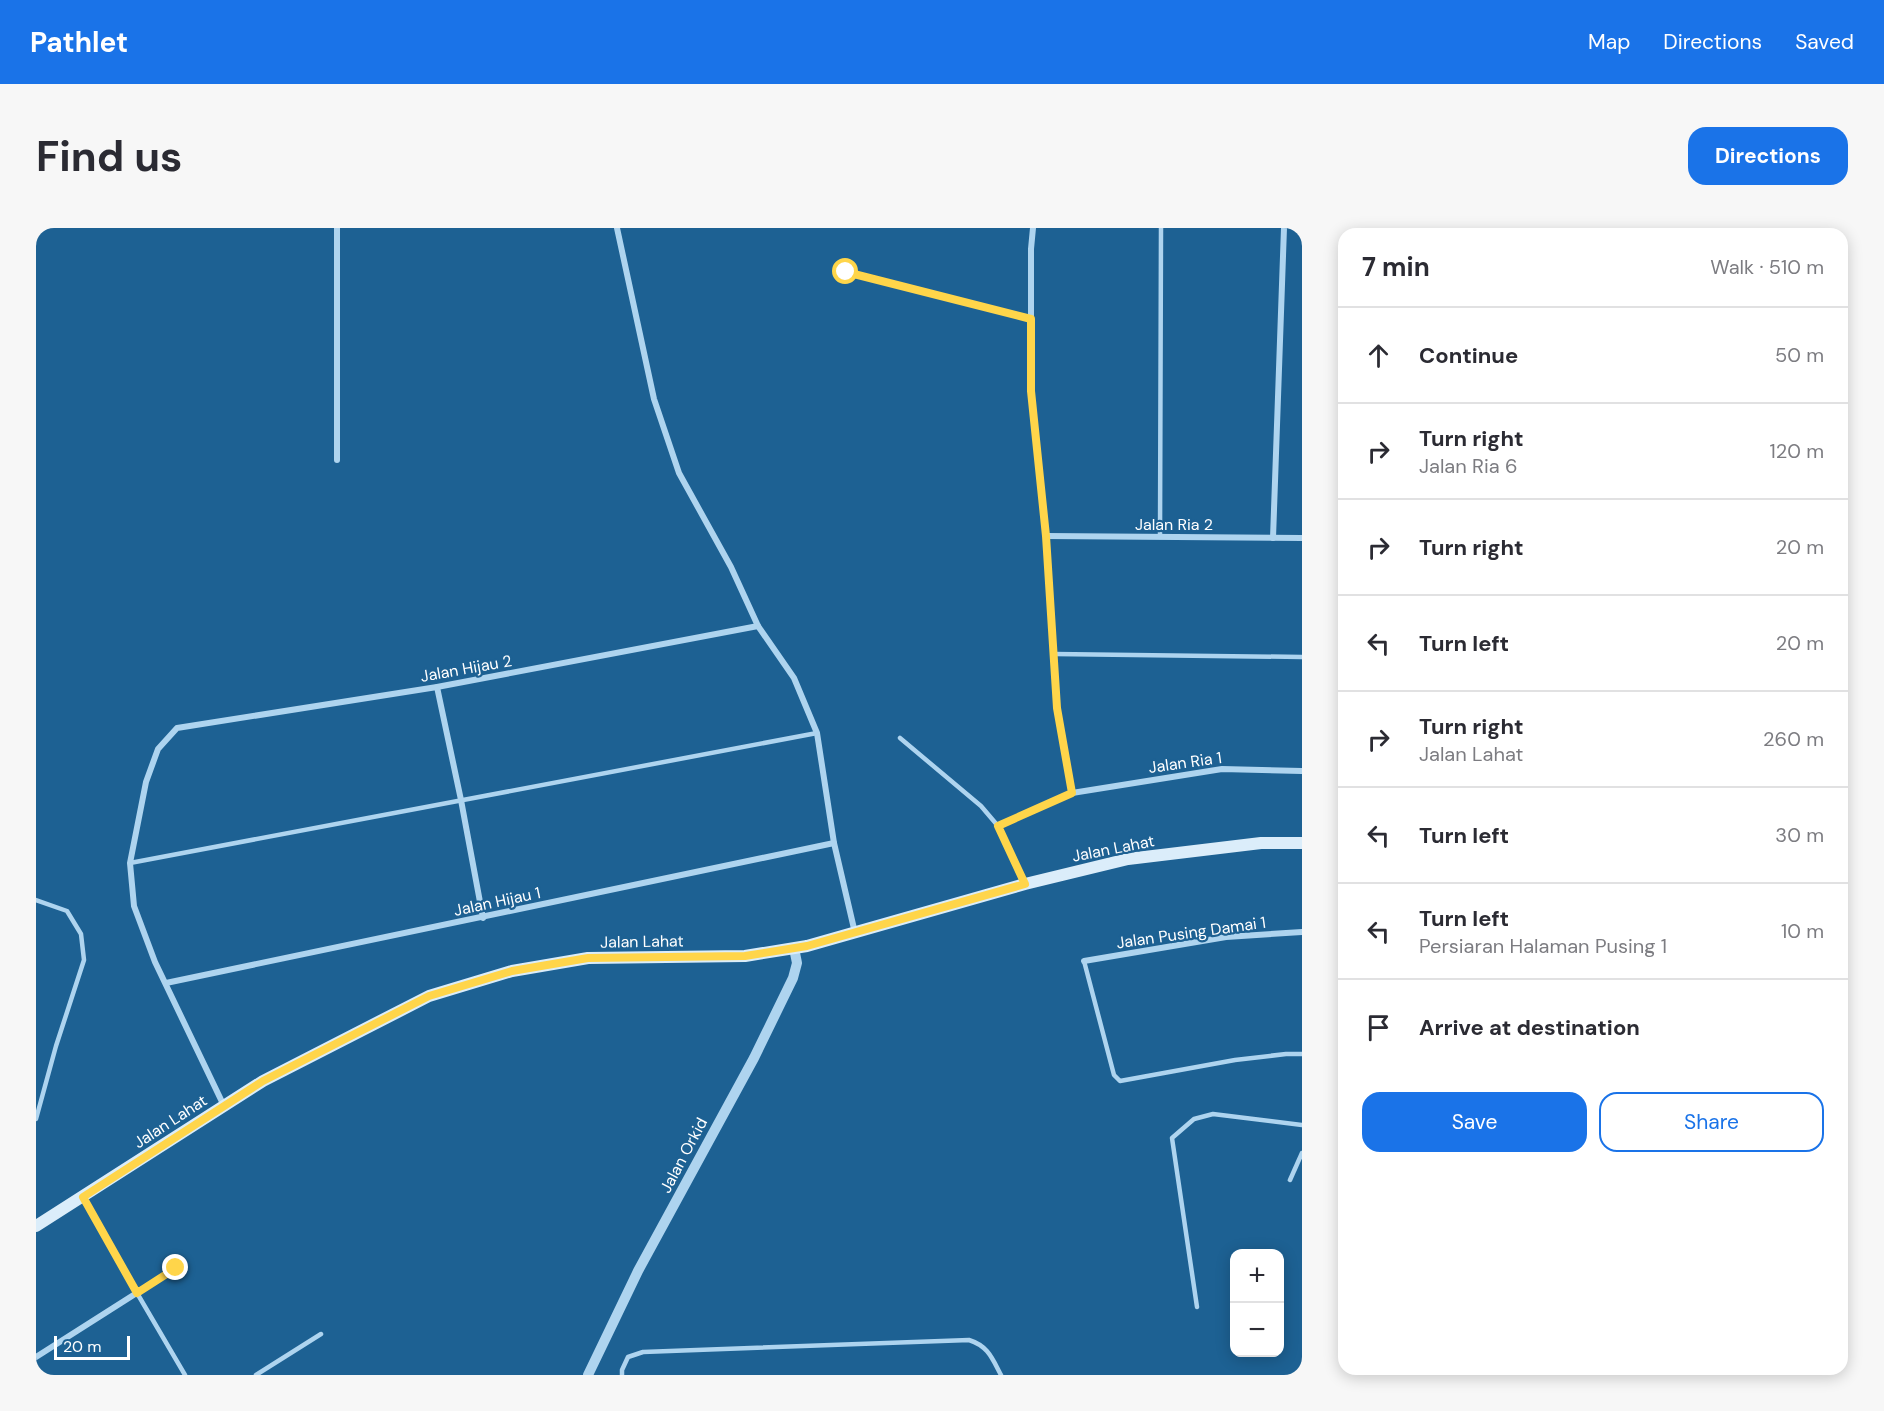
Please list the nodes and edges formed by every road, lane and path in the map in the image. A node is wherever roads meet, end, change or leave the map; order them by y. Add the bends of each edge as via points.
1 (337, 228) edge
2 (617, 228) edge
3 (1033, 228) edge
4 (1161, 228) edge
5 (1284, 228) edge
6 (846, 272) dead end
7 (1031, 319) junction
8 (337, 460) dead end
9 (1046, 536) junction
10 (1160, 537) junction
11 (1273, 538) junction
12 (1302, 538) edge
13 (758, 626) junction
14 (1054, 654) junction
15 (1302, 657) edge
16 (437, 687) junction
17 (817, 733) junction
18 (900, 738) dead end
19 (1302, 771) edge
20 (1072, 793) junction
21 (461, 800) junction
22 (998, 826) junction
23 (834, 843) junction
24 (1302, 843) edge
25 (129, 863) junction
26 (1025, 884) junction
27 (36, 900) edge
28 (483, 918) junction
29 (1302, 932) edge
30 (856, 933) junction
31 (794, 948) junction
32 (1084, 961) joint
33 (166, 983) junction
34 (1302, 1054) edge
35 (225, 1106) junction
36 (36, 1119) edge
37 (1302, 1125) edge
38 (1302, 1153) edge
39 (1290, 1180) dead end
40 (83, 1197) junction
41 (36, 1226) edge
42 (176, 1268) dead end
43 (137, 1293) junction
44 (1197, 1307) dead end
45 (321, 1334) dead end
46 (36, 1357) edge
47 (185, 1375) edge
48 (256, 1375) edge
49 (588, 1375) edge
50 (622, 1375) edge
51 (1001, 1375) edge

1 - 8 street
2 - 13 street via 654,399 679,473 731,567
3 - 7 street
4 - 10 lane
5 - 11 street
6 - 7 street
7 - 9 street via 1031,391
9 - 10 street, Jalan Ria 2
9 - 14 street
10 - 11 street, Jalan Ria 2
11 - 12 street, Jalan Ria 2
13 - 16 street, Jalan Hijau 2
13 - 17 street via 794,678
14 - 15 lane
14 - 20 street via 1057,708
16 - 21 street
16 - 25 street, Jalan Hijau 2 via 177,728 158,749 146,782
17 - 21 lane
17 - 23 street
18 - 22 lane via 981,806
19 - 20 street, Jalan Ria 1 via 1222,769
20 - 22 lane
21 - 25 lane
21 - 28 street
22 - 26 lane
23 - 28 street, Jalan Hijau 1
23 - 30 street
24 - 26 main road, Jalan Lahat via 1261,843 1128,859
25 - 33 street via 134,906
26 - 30 main road, Jalan Lahat
27 - 36 lane via 67,911 81,934 84,960
28 - 33 street, Jalan Hijau 1
29 - 32 street, Jalan Pusing Damai 1 via 1226,937
30 - 31 main road, Jalan Lahat
31 - 35 main road, Jalan Lahat via 745,956 588,958 512,971 429,996 263,1081
31 - 49 street, Jalan Orkid via 797,963 793,978 638,1271
32 - 34 lane via 1114,1075 1120,1081 1235,1060
33 - 35 street
35 - 40 main road, Jalan Lahat
37 - 44 lane via 1213,1114 1194,1119 1172,1138
38 - 39 lane
40 - 41 main road, Jalan Lahat
40 - 43 street
42 - 43 street
43 - 46 street
43 - 47 lane
45 - 48 lane
50 - 51 lane via 628,1357 642,1352 969,1340 981,1344

